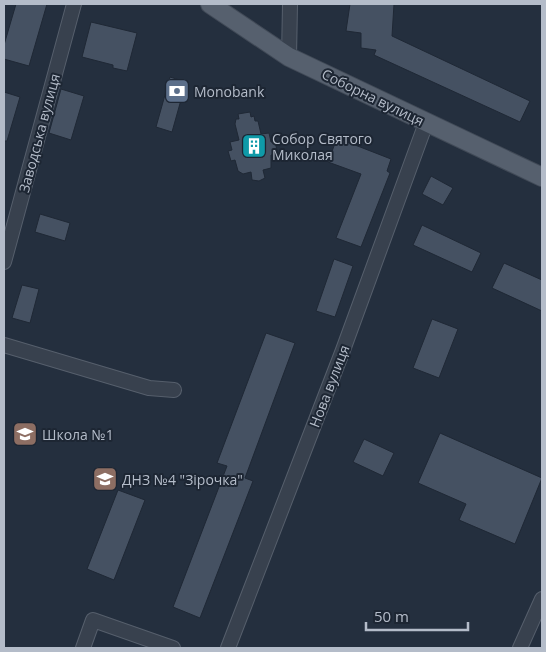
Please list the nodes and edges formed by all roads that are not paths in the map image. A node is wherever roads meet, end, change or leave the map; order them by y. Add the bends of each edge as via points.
1 (74, 4) edge
2 (210, 4) edge
3 (290, 4) edge
4 (289, 57) junction
5 (426, 123) junction
6 (542, 178) edge
7 (4, 262) edge
8 (4, 345) edge
9 (174, 390) dead end
10 (542, 599) edge
11 (83, 648) edge
12 (173, 648) edge
13 (228, 648) edge
14 (520, 648) edge

1 - 7 street, Заводська вулиця
2 - 4 main road, Соборна вулиця
3 - 4 street
4 - 5 main road, Соборна вулиця
5 - 6 main road, Соборна вулиця
5 - 13 street, Нова вулиця
8 - 9 street via 149,388
10 - 14 street
11 - 12 street via 92,620

